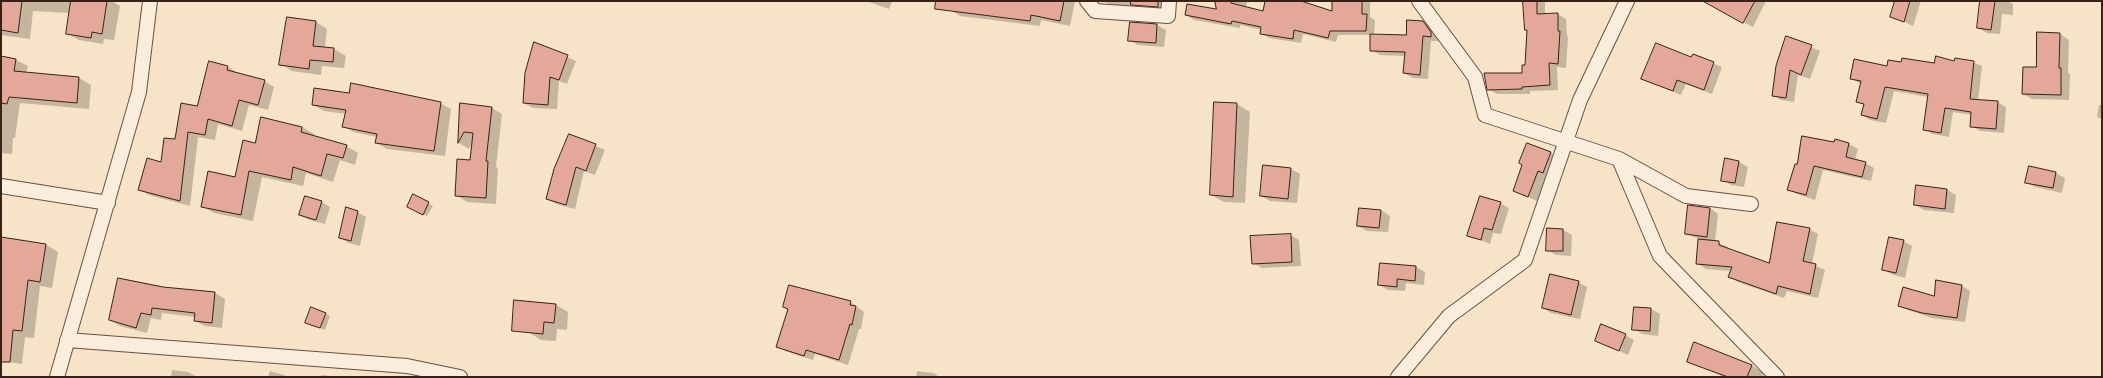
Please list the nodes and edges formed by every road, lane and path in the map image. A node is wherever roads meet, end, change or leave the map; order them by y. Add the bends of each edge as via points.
1 (150, 1) edge
2 (1087, 1) edge
3 (1169, 1) edge
4 (1419, 1) edge
5 (1627, 1) edge
6 (1566, 141) junction
7 (1619, 159) junction
8 (1, 186) edge
9 (108, 203) junction
10 (1751, 204) dead end
11 (67, 340) junction
12 (57, 377) edge
13 (460, 377) edge
14 (1398, 377) edge
15 (1777, 377) edge

1 - 9 street via 139,92
2 - 3 street via 1095,11 1168,16
4 - 6 street via 1475,77 1485,115
5 - 6 street via 1580,100
6 - 7 street
6 - 14 street via 1525,260 1449,316
7 - 10 street via 1686,196
7 - 15 street via 1660,256
8 - 9 street
9 - 11 street
11 - 12 street
11 - 13 street via 406,366

